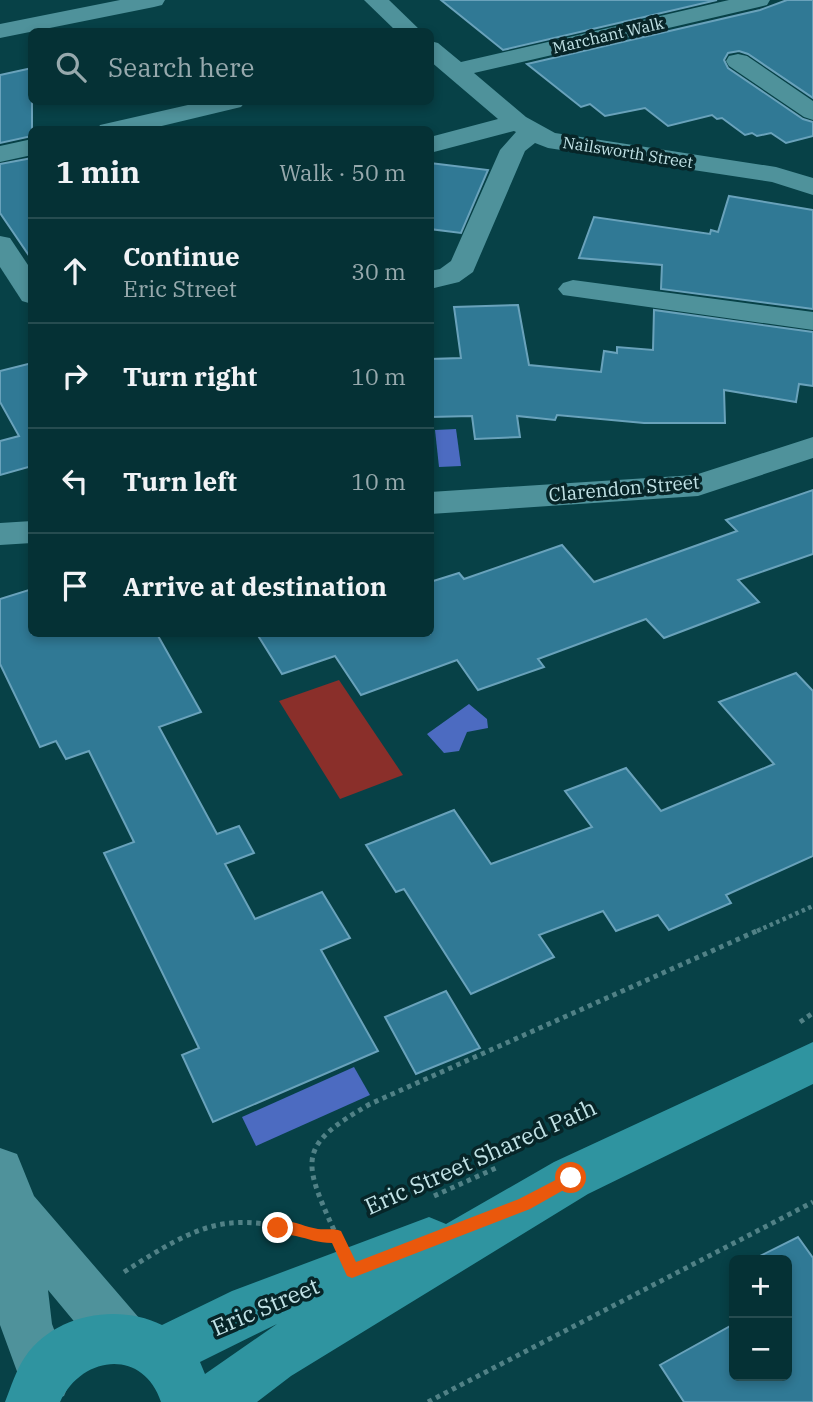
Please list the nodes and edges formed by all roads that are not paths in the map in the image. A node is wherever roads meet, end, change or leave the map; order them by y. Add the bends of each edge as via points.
1 (154, 0) edge
2 (376, 0) edge
3 (759, 0) edge
4 (407, 28) edge
5 (0, 31) edge
6 (439, 57) edge
7 (738, 61) dead end
8 (219, 105) edge
9 (813, 112) edge
10 (127, 126) edge
11 (526, 128) junction
12 (434, 144) edge
13 (28, 148) edge
14 (0, 154) edge
15 (813, 161) edge
16 (801, 183) edge
17 (13, 250) edge
18 (434, 279) edge
19 (28, 286) edge
20 (573, 289) dead end
21 (813, 321) edge
22 (813, 447) edge
23 (434, 503) edge
24 (28, 532) edge
25 (0, 534) edge
26 (804, 1044) edge
27 (515, 1184) junction
28 (5, 1208) edge
29 (142, 1344) junction
30 (38, 1389) edge
31 (188, 1402) edge
32 (213, 1402) edge

1 - 5 street
2 - 4 street
3 - 6 street, Marchant Walk
6 - 11 street, Nailsworth Street
7 - 9 street
8 - 10 street
11 - 12 street
11 - 16 street, Nailsworth Street via 566,144
11 - 18 street via 463,266
13 - 14 street
15 - 16 street via 801,165
17 - 19 street
20 - 21 street
22 - 23 street, Clarendon Street via 698,485
24 - 25 street
26 - 27 main road, Eric Street
27 - 29 main road, Eric Street via 250,1309
27 - 32 main road, Eric Street
28 - 29 street via 86,1297
28 - 30 street
29 - 30 main road, Eric Street via 100,1339 79,1347 61,1359
29 - 31 main road via 176,1365

